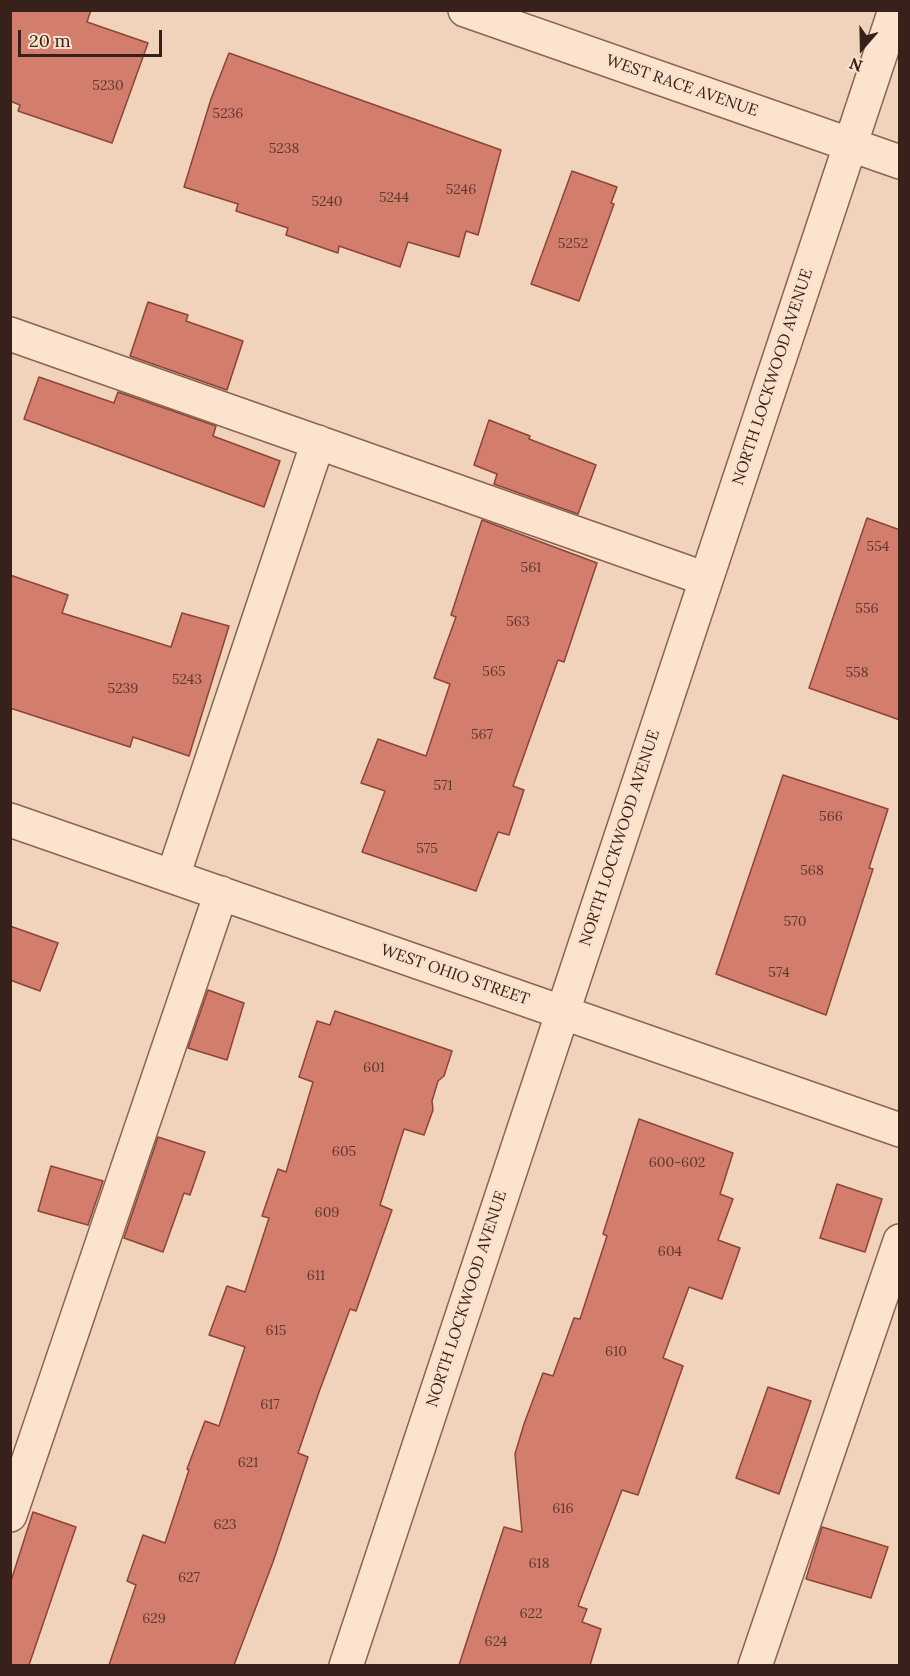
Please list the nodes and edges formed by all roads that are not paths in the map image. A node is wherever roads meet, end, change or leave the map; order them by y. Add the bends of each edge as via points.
1 (465, 10) edge
2 (895, 10) edge
3 (850, 145) junction
4 (900, 162) edge
5 (10, 333) edge
6 (318, 442) junction
7 (706, 579) junction
8 (10, 820) edge
9 (173, 876) junction
10 (221, 893) junction
11 (562, 1013) junction
12 (900, 1130) edge
13 (900, 1241) edge
14 (10, 1515) edge
15 (346, 1665) edge
16 (755, 1665) edge

1 - 3 street, WEST RACE AVENUE
2 - 3 street, NORTH LOCKWOOD AVENUE
3 - 4 street, WEST RACE AVENUE
3 - 7 street, NORTH LOCKWOOD AVENUE
5 - 6 street
6 - 7 street
6 - 9 street
7 - 11 street, NORTH LOCKWOOD AVENUE
8 - 9 street, WEST OHIO STREET
9 - 10 street, WEST OHIO STREET
10 - 11 street, WEST OHIO STREET
10 - 14 street
11 - 12 street, WEST OHIO STREET
11 - 15 street, NORTH LOCKWOOD AVENUE
13 - 16 street

